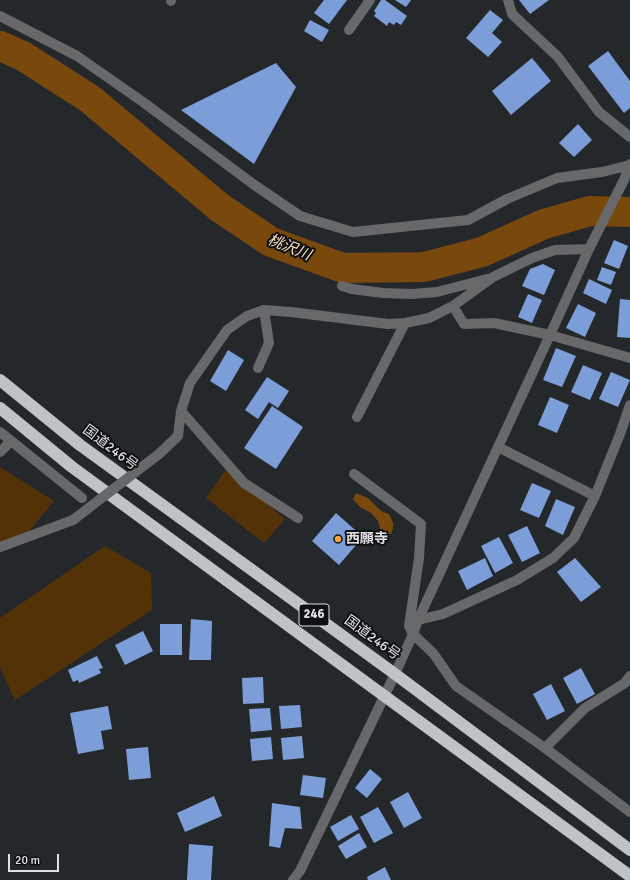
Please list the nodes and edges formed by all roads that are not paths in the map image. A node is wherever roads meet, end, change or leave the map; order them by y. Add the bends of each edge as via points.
1 (370, 0) edge
2 (508, 0) edge
3 (0, 16) edge
4 (349, 30) dead end
5 (630, 137) edge
6 (630, 164) edge
7 (589, 249) junction
8 (493, 278) junction
9 (342, 286) dead end
10 (453, 306) junction
11 (264, 310) junction
12 (405, 323) junction
13 (550, 336) junction
14 (630, 358) edge
15 (258, 368) dead end
16 (0, 380) edge
17 (630, 405) edge
18 (0, 408) edge
19 (181, 411) junction
20 (357, 417) dead end
21 (0, 432) edge
22 (11, 441) junction
23 (498, 447) junction
24 (0, 452) edge
25 (354, 474) dead end
26 (595, 496) junction
27 (82, 498) dead end
28 (298, 518) dead end
29 (0, 547) edge
30 (418, 620) junction
31 (413, 634) junction
32 (395, 674) junction
33 (630, 676) edge
34 (384, 696) junction
35 (545, 748) junction
36 (630, 812) edge
37 (630, 850) edge
38 (630, 876) edge
39 (293, 880) edge

1 - 4 street
2 - 5 street via 512,14 558,57 599,112
3 - 6 street via 77,56 300,216 353,232 468,220 507,199 557,178 602,172
6 - 7 street
7 - 8 street via 555,250 532,258
7 - 13 street
8 - 9 street via 437,292 412,294 383,293
8 - 10 street
10 - 12 street via 429,318
10 - 13 street via 464,324 494,324
11 - 12 street via 388,324
11 - 15 street via 269,343
11 - 19 street via 247,316 227,330 190,383
12 - 20 street
13 - 14 street
13 - 23 street
16 - 32 highway, 国道246号 / 246 via 80,445
17 - 26 street
18 - 34 highway, 246 via 72,467
19 - 28 street via 244,483
19 - 29 street, bridge via 178,436 159,454 73,520
21 - 22 street
22 - 24 street
22 - 27 street
23 - 26 street
23 - 30 street
25 - 31 street via 421,524 409,626
26 - 30 street via 574,538 553,558 517,580 463,605 443,614
30 - 31 street
31 - 32 street
31 - 35 street via 432,653 456,686
32 - 34 street
32 - 37 highway, 国道246号 / 246
33 - 35 street via 625,683 585,708
34 - 38 highway, 246
34 - 39 street via 300,871
35 - 36 street

